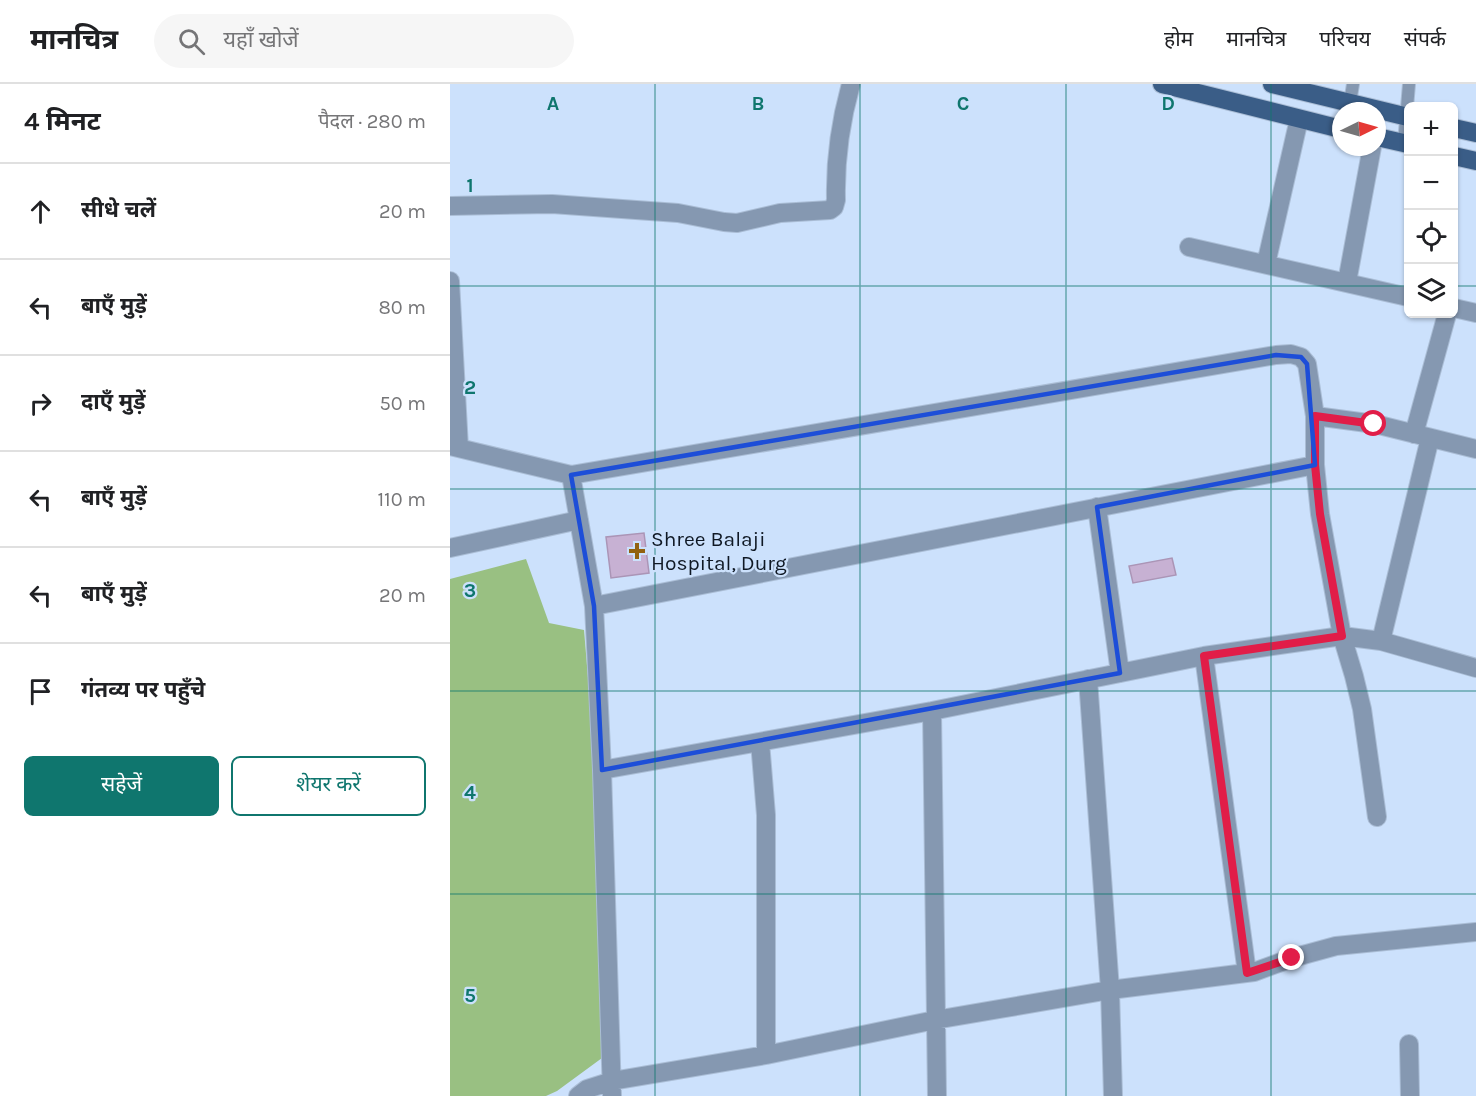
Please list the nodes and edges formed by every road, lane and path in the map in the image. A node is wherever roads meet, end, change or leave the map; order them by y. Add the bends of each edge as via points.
1 (851, 84) edge
2 (1162, 84) edge
3 (1272, 84) edge
4 (1353, 84) edge
5 (1409, 84) edge
6 (1206, 90) edge
7 (1346, 102) edge
8 (1350, 102) edge
9 (1408, 102) edge
10 (1386, 112) edge
11 (1404, 116) edge
12 (1299, 119) junction
13 (1332, 127) edge
14 (1458, 129) edge
15 (1476, 133) edge
16 (1386, 139) edge
17 (1404, 144) edge
18 (1370, 156) edge
19 (1458, 157) edge
20 (1476, 161) edge
21 (450, 206) edge
22 (1189, 247) dead end
23 (1266, 264) junction
24 (450, 281) edge
25 (1347, 282) junction
26 (1404, 296) edge
27 (1458, 309) edge
28 (1476, 313) edge
29 (1446, 318) edge
30 (1315, 416) junction
31 (1422, 436) junction
32 (454, 447) edge
33 (1476, 449) edge
34 (1315, 465) junction
35 (571, 475) junction
36 (1097, 507) junction
37 (579, 519) junction
38 (450, 548) edge
39 (594, 606) junction
40 (1342, 636) junction
41 (1381, 641) junction
42 (1204, 656) junction
43 (1476, 668) edge
44 (1120, 673) junction
45 (1088, 680) junction
46 (932, 711) junction
47 (760, 742) junction
48 (602, 770) junction
49 (1377, 817) dead end
50 (1476, 932) edge
51 (1247, 973) junction
52 (1110, 990) junction
53 (935, 1020) junction
54 (1408, 1044) dead end
55 (766, 1055) junction
56 (612, 1088) edge
57 (578, 1096) edge
58 (937, 1096) edge
59 (1113, 1096) edge
60 (1410, 1096) edge

1 - 21 street via 841,118 836,200 830,210 780,213 738,223 678,213 552,204
2 - 6 main road
3 - 7 main road
4 - 8 lane
5 - 9 lane
6 - 12 main road
10 - 11 main road
12 - 13 main road
12 - 23 street
14 - 15 main road
16 - 17 main road
18 - 25 street
19 - 20 main road
22 - 23 street
23 - 25 street
24 - 32 street
25 - 26 street
27 - 28 street
29 - 31 street
30 - 31 street
30 - 34 street
30 - 35 street via 1306,364 1301,357 1291,354
31 - 33 street
31 - 41 street
32 - 35 street
34 - 36 street
34 - 40 street
35 - 37 street
36 - 39 street
36 - 44 street
37 - 38 street
37 - 39 street
39 - 48 street
40 - 41 street
40 - 42 street
40 - 49 street via 1362,709
41 - 43 street
42 - 44 street
42 - 51 street
44 - 45 street
45 - 46 street
45 - 52 street
46 - 47 street
46 - 53 street
47 - 48 street
47 - 55 street via 766,814
48 - 56 street
50 - 51 street via 1336,946
51 - 52 street
52 - 53 street
52 - 59 street
53 - 55 street
53 - 58 street
54 - 60 street
55 - 56 street
56 - 57 street via 587,1089

